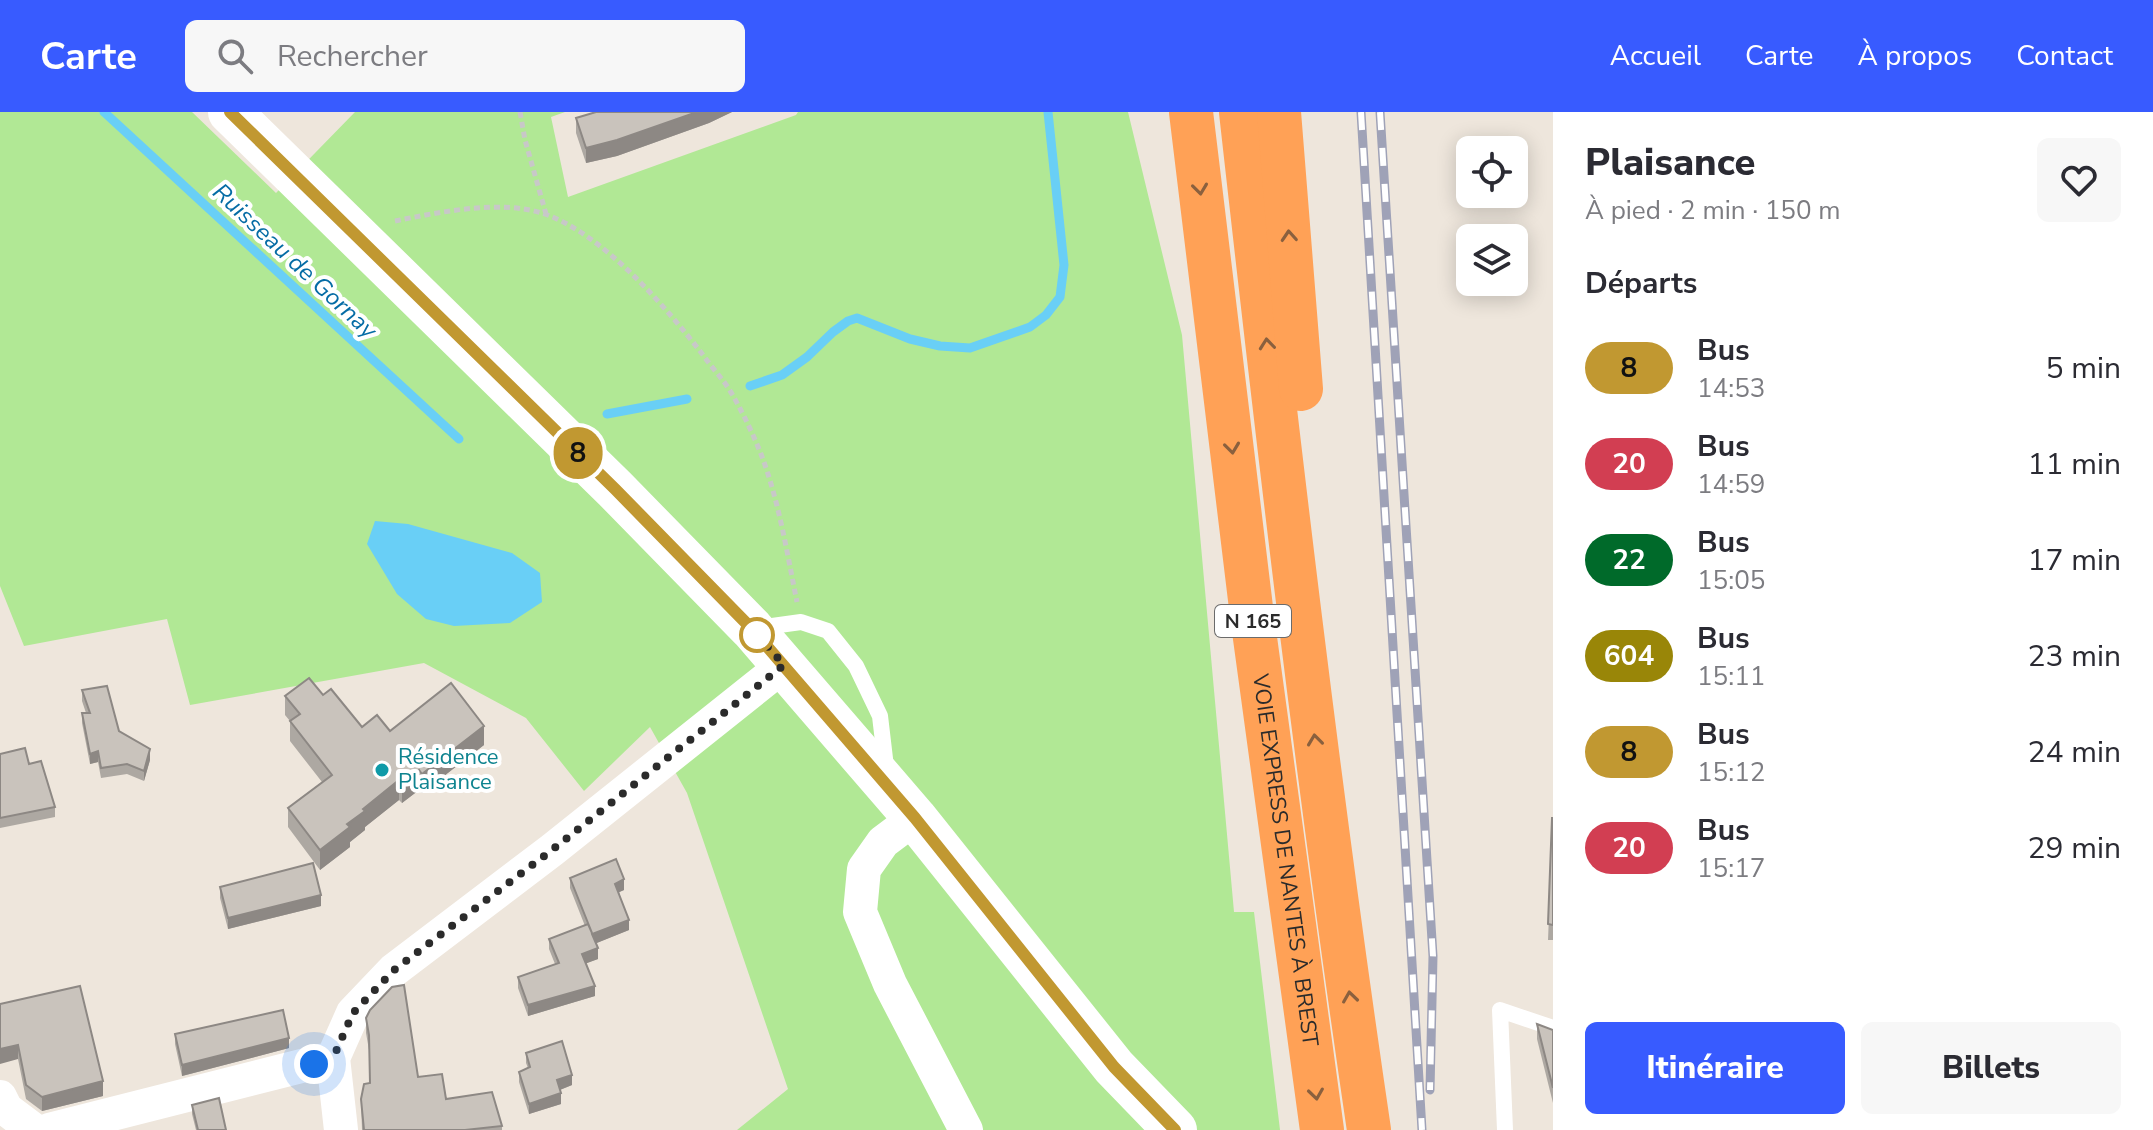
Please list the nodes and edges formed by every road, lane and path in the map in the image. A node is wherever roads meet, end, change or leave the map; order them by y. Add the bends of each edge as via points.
1 (230, 112) edge
2 (520, 112) edge
3 (1191, 112) edge
4 (1241, 112) edge
5 (1279, 112) edge
6 (546, 214) junction
7 (351, 230) junction
8 (1282, 477) junction
9 (801, 622) junction
10 (752, 629) junction
11 (784, 665) junction
12 (888, 785) junction
13 (915, 818) junction
14 (1553, 1028) edge
15 (333, 1058) junction
16 (0, 1097) edge
17 (34, 1130) edge
18 (49, 1130) edge
19 (341, 1130) edge
20 (966, 1130) edge
21 (1175, 1130) edge
22 (1322, 1130) edge
23 (1369, 1130) edge
24 (1505, 1130) edge

1 - 7 main road
2 - 6 path
3 -> 22 highway, VOIE EXPRESS DE NANTES À BREST / N 165
8 -> 4 highway, VOIE EXPRESS DE NANTES À BREST / N 165
8 -> 5 highway via 1304,423
6 - 7 path via 511,207 454,211
6 - 9 path via 591,240 641,282 731,392 762,455
7 - 10 main road
23 -> 8 highway, VOIE EXPRESS DE NANTES À BREST / N 165
9 - 10 lane
9 - 12 lane via 828,631 856,666 880,716
10 - 11 main road
11 - 12 main road
11 - 15 street via 394,970 353,1013
12 - 13 main road
13 - 20 street via 883,842 864,869 860,912 890,984
13 - 21 main road via 1114,1067
14 - 24 lane via 1500,1010
15 - 18 street
15 - 19 street
16 - 17 street via 6,1109

